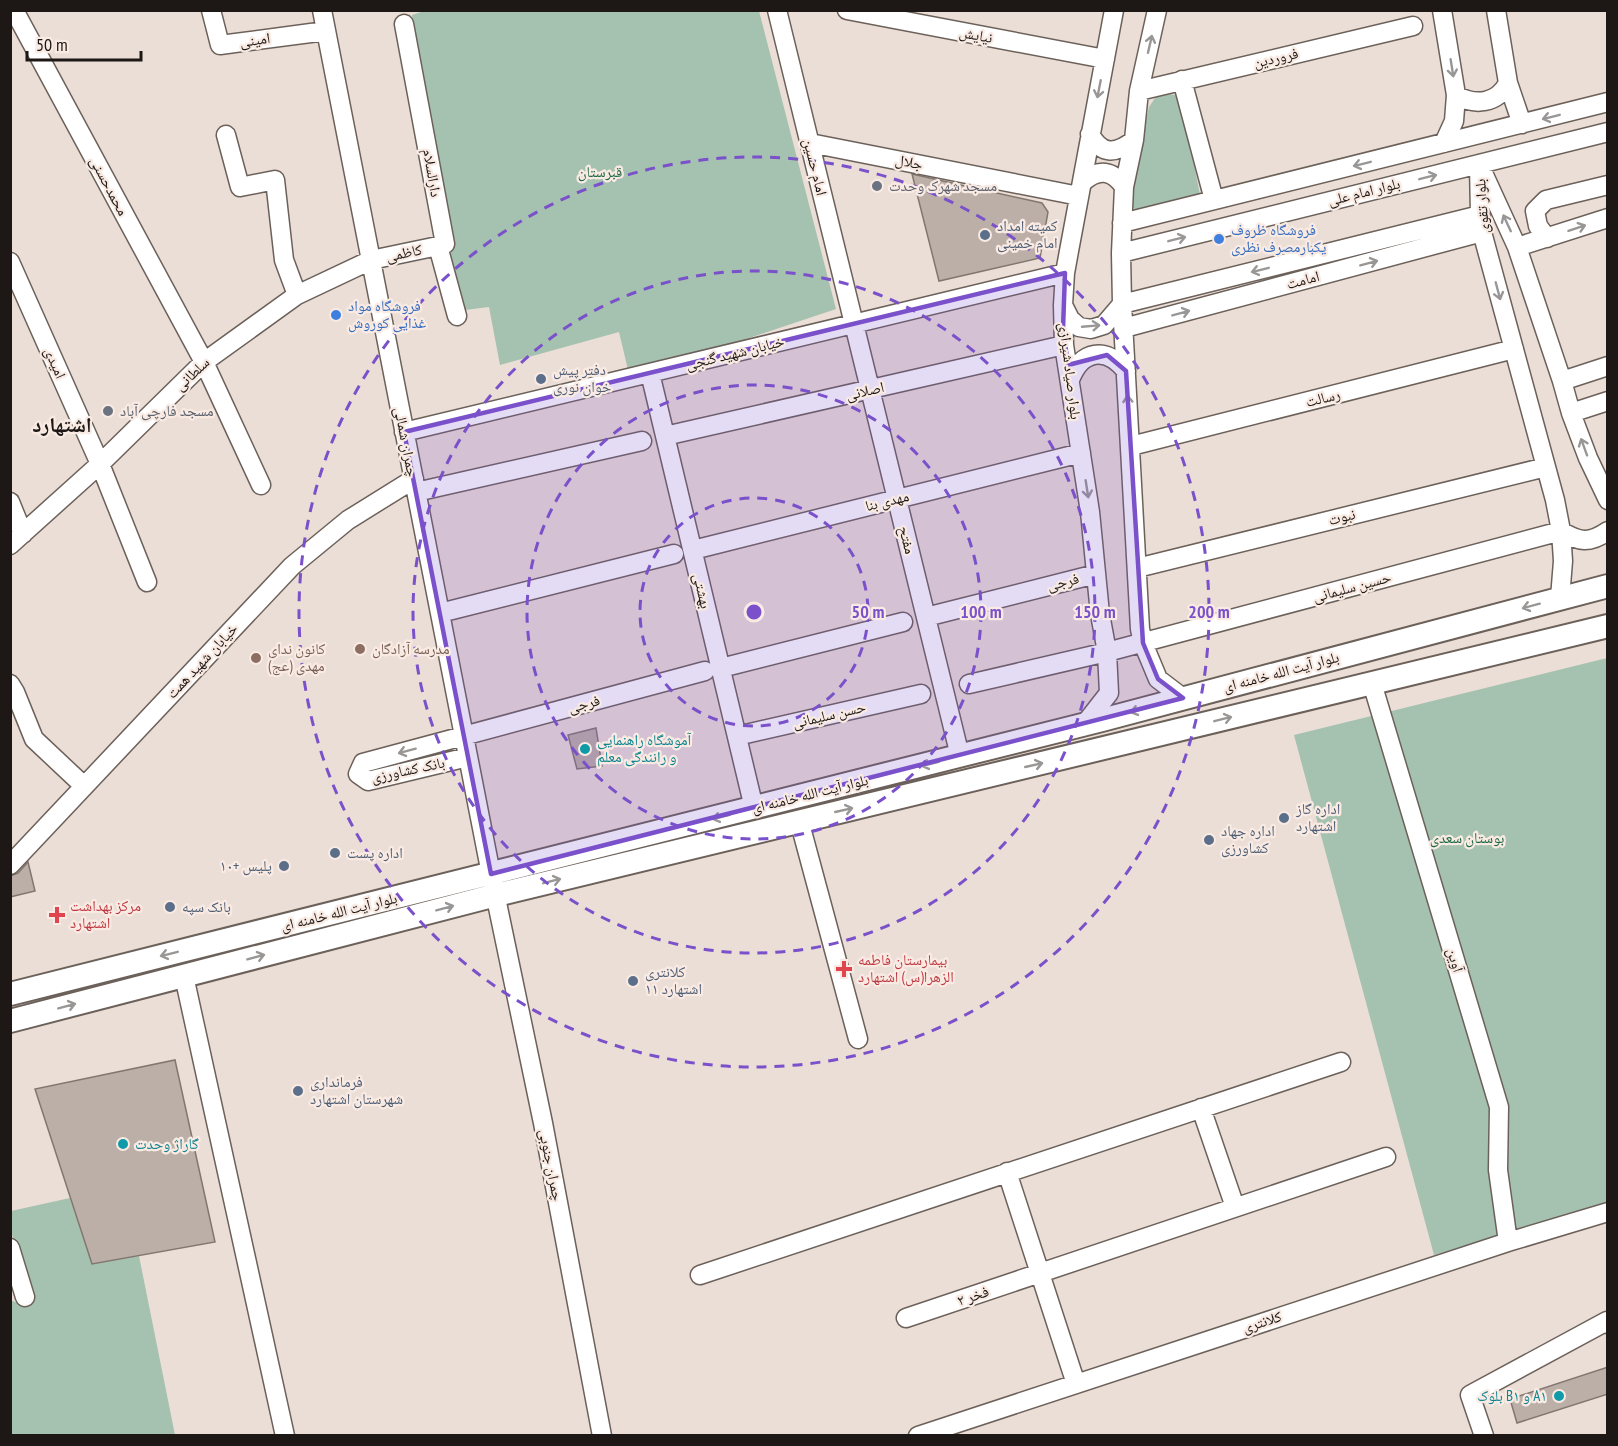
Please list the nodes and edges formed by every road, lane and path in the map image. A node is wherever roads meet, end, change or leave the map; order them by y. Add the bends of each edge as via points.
1 (211, 10) edge
2 (322, 10) edge
3 (777, 10) edge
4 (847, 10) edge
5 (1114, 10) edge
6 (1158, 10) edge
7 (1442, 10) edge
8 (1496, 10) edge
9 (12, 11) edge
10 (404, 24) dead end
11 (1413, 26) dead end
12 (326, 31) junction
13 (1105, 59) junction
14 (1182, 80) junction
15 (1508, 83) junction
16 (1138, 91) junction
17 (1456, 95) junction
18 (1608, 102) edge
19 (1522, 124) junction
20 (1608, 132) edge
21 (1090, 134) junction
22 (226, 135) dead end
23 (1134, 140) junction
24 (810, 143) junction
25 (1444, 143) junction
26 (1479, 164) junction
27 (1608, 185) edge
28 (1124, 187) junction
29 (1081, 189) junction
30 (1214, 200) junction
31 (1608, 218) edge
32 (1122, 223) junction
33 (1481, 224) junction
34 (1547, 238) junction
35 (438, 246) junction
36 (1517, 247) junction
37 (1121, 253) junction
38 (371, 260) junction
39 (10, 262) edge
40 (1065, 273) junction
41 (297, 295) junction
42 (1063, 304) junction
43 (1122, 304) junction
44 (457, 316) dead end
45 (854, 324) junction
46 (1124, 328) junction
47 (1064, 345) junction
48 (1514, 350) junction
49 (204, 362) junction
50 (1608, 366) edge
51 (1126, 371) junction
52 (650, 373) junction
53 (1070, 380) junction
54 (1562, 381) junction
55 (870, 389) junction
56 (1608, 401) edge
57 (1571, 413) junction
58 (404, 432) junction
59 (665, 435) junction
60 (642, 441) dead end
61 (1131, 446) junction
62 (1081, 453) junction
63 (100, 464) junction
64 (1546, 467) junction
65 (261, 485) dead end
66 (415, 485) junction
67 (897, 499) junction
68 (1608, 500) edge
69 (10, 502) edge
70 (1561, 531) junction
71 (1608, 531) edge
72 (17, 540) edge
73 (693, 550) junction
74 (674, 554) dead end
75 (1137, 567) junction
76 (1096, 574) junction
77 (147, 582) dead end
78 (1608, 586) edge
79 (1560, 598) junction
80 (440, 613) junction
81 (926, 616) junction
82 (903, 622) dead end
83 (1608, 626) edge
84 (1143, 643) junction
85 (1107, 652) junction
86 (713, 670) junction
87 (1372, 683) junction
88 (10, 684) edge
89 (969, 684) dead end
90 (921, 694) dead end
91 (1183, 698) junction
92 (1084, 725) junction
93 (464, 736) junction
94 (737, 736) junction
95 (960, 756) junction
96 (468, 757) junction
97 (84, 786) junction
98 (754, 808) junction
99 (799, 820) junction
100 (10, 865) edge
101 (493, 885) junction
102 (184, 976) junction
103 (10, 994) edge
104 (10, 1021) edge
105 (858, 1039) dead end
106 (1341, 1062) dead end
107 (1201, 1108) junction
108 (1386, 1157) dead end
109 (1007, 1172) junction
110 (1235, 1207) junction
111 (1608, 1212) edge
112 (1508, 1242) junction
113 (10, 1248) edge
114 (1040, 1273) junction
115 (700, 1275) dead end
116 (25, 1297) dead end
117 (906, 1318) dead end
118 (1608, 1324) edge
119 (1076, 1384) junction
120 (285, 1436) edge
121 (602, 1436) edge
122 (918, 1436) edge
123 (1484, 1436) edge

1 - 12 street, امینی via 220,45
2 - 12 street, چمران شمالی
3 - 24 street, امام حسین
4 - 13 street, نیایش
5 - 13 street, بلوار صیاد شیرازی
16 -> 6 street
7 -> 17 street
8 - 15 street
9 - 49 street, محمدحسنی
10 - 35 street, دارالسلام via 445,244
11 - 14 street, فروردین
12 - 38 street, چمران شمالی
13 -> 21 street, بلوار صیاد شیرازی
14 - 16 street, فروردین
14 - 30 street
15 - 17 street via 1494,98 1478,102
15 - 19 street
16 - 23 street
17 - 25 street via 1454,121
18 -> 19 street, بلوار امام علی
19 - 25 street, بلوار امام علی
20 - 26 street, بلوار امام علی
21 - 23 street via 1097,146 1106,150 1117,150
21 - 29 street, بلوار صیاد شیرازی
22 - 41 street via 240,187 274,180 285,260
23 - 28 street
24 - 29 street, جلال
24 - 45 street, امام حسین
25 -> 30 street, بلوار امام علی
26 - 33 street, بلوار تقوی
36 -> 26 street, بلوار تقوی
37 -> 26 street, بلوار امام علی
27 - 34 street via 1546,200 1535,211 1538,226
28 - 29 street via 1120,180 1105,172 1089,176
28 - 32 street
29 - 40 street, بلوار صیاد شیرازی
30 - 32 street, بلوار امام علی
34 -> 31 street
32 - 37 street
33 -> 43 street, امامت
46 -> 33 street, امامت
33 -> 48 street, بلوار تقوی
34 - 36 street
35 - 38 street, کاظمی
35 - 44 street, دارالسلام
36 - 54 street, بلوار تقوی
37 - 43 street
38 - 41 street, سلطانی
38 - 58 street, چمران شمالی
39 - 63 street, امیدی
40 - 42 street, بلوار صیاد شیرازی
40 - 45 street, خیابان شهید گنجی
41 - 49 street, سلطانی
42 -> 43 street via 1078,327 1091,329 1104,325
42 - 47 street, بلوار صیاد شیرازی
43 - 46 street
45 - 52 street, خیابان شهید گنجی
45 - 55 street, مفتح
46 - 51 street
47 - 53 street, بلوار صیاد شیرازی
47 - 55 street, اصلانی
48 - 61 street, رسالت
48 - 64 street, بلوار تقوی
49 - 63 street, سلطانی
49 - 65 street, محمدحسنی
50 - 54 street
51 - 53 street via 1118,361 1095,355 1083,359
61 -> 51 street
52 - 58 street, خیابان شهید گنجی
52 - 59 street, بهشتی
53 - 62 street, بلوار صیاد شیرازی
54 - 57 street, بلوار تقوی
55 - 59 street, اصلانی
55 - 67 street, مفتح
56 - 57 street
68 -> 57 street, بلوار تقوی
58 - 66 street, چمران شمالی
59 - 73 street, بهشتی
60 - 66 street
61 - 75 street
62 - 67 street, مهدی بنا
62 -> 76 street, بلوار صیاد شیرازی
63 - 72 street, سلطانی
63 - 77 street, امیدی
64 - 70 street, بلوار تقوی
64 - 75 street, نبوت
66 - 80 street, چمران شمالی
66 - 97 street, خیابان شهید همت via 348,520 292,566
67 - 73 street, مهدی بنا
67 - 81 street, مفتح
69 - 72 street
70 - 71 street via 1575,539 1592,540
70 - 79 street, بلوار تقوی
70 - 84 street, حسین سلیمانی
73 - 86 street, بهشتی
74 - 80 street
75 - 84 street
76 - 81 street, فرجی
76 - 85 street, بلوار صیاد شیرازی
78 - 79 main road, بلوار آیت الله خامنه ای
79 -> 91 main road, بلوار آیت الله خامنه ای
80 - 93 street, چمران شمالی
81 - 95 street, مفتح
82 - 86 street, فرجی
83 - 87 main road, بلوار آیت الله خامنه ای
84 - 85 street, حسین سلیمانی
84 - 91 street via 1158,679
85 - 89 street
85 - 92 street, بلوار صیاد شیرازی via 1109,693
86 - 93 street, فرجی
86 - 94 street, بهشتی
99 -> 87 main road, بلوار آیت الله خامنه ای
87 - 112 street, آوین via 1499,1107 1498,1170
88 - 97 street via 34,739
90 - 94 street, حسن سلیمانی
91 -> 92 main road, بلوار آیت الله خامنه ای
92 - 95 main road, بلوار آیت الله خامنه ای
93 - 96 street, چمران شمالی
93 -> 96 street, بانک کشاورزی via 363,763 358,774 368,781
94 - 98 street, بهشتی
95 -> 98 main road, بلوار آیت الله خامنه ای
96 - 101 street, چمران شمالی
97 - 100 street, خیابان شهید همت
98 -> 101 main road, بلوار آیت الله خامنه ای
101 -> 99 main road, بلوار آیت الله خامنه ای
99 - 105 street
102 -> 101 main road, بلوار آیت الله خامنه ای
101 -> 103 main road, بلوار آیت الله خامنه ای
101 - 121 street, چمران جنوبی
104 -> 102 main road, بلوار آیت الله خامنه ای
102 - 120 street
106 - 107 street
107 - 109 street
107 - 110 street
108 - 110 street, فخر ۲
109 - 114 street
109 - 115 street
110 - 114 street, فخر ۲
111 - 112 street, کلانتری
112 - 119 street, کلانتری
113 - 116 street
114 - 117 street, فخر ۲
114 - 119 street
118 - 123 street via 1607,1321 1470,1395
119 - 122 street, کلانتری

